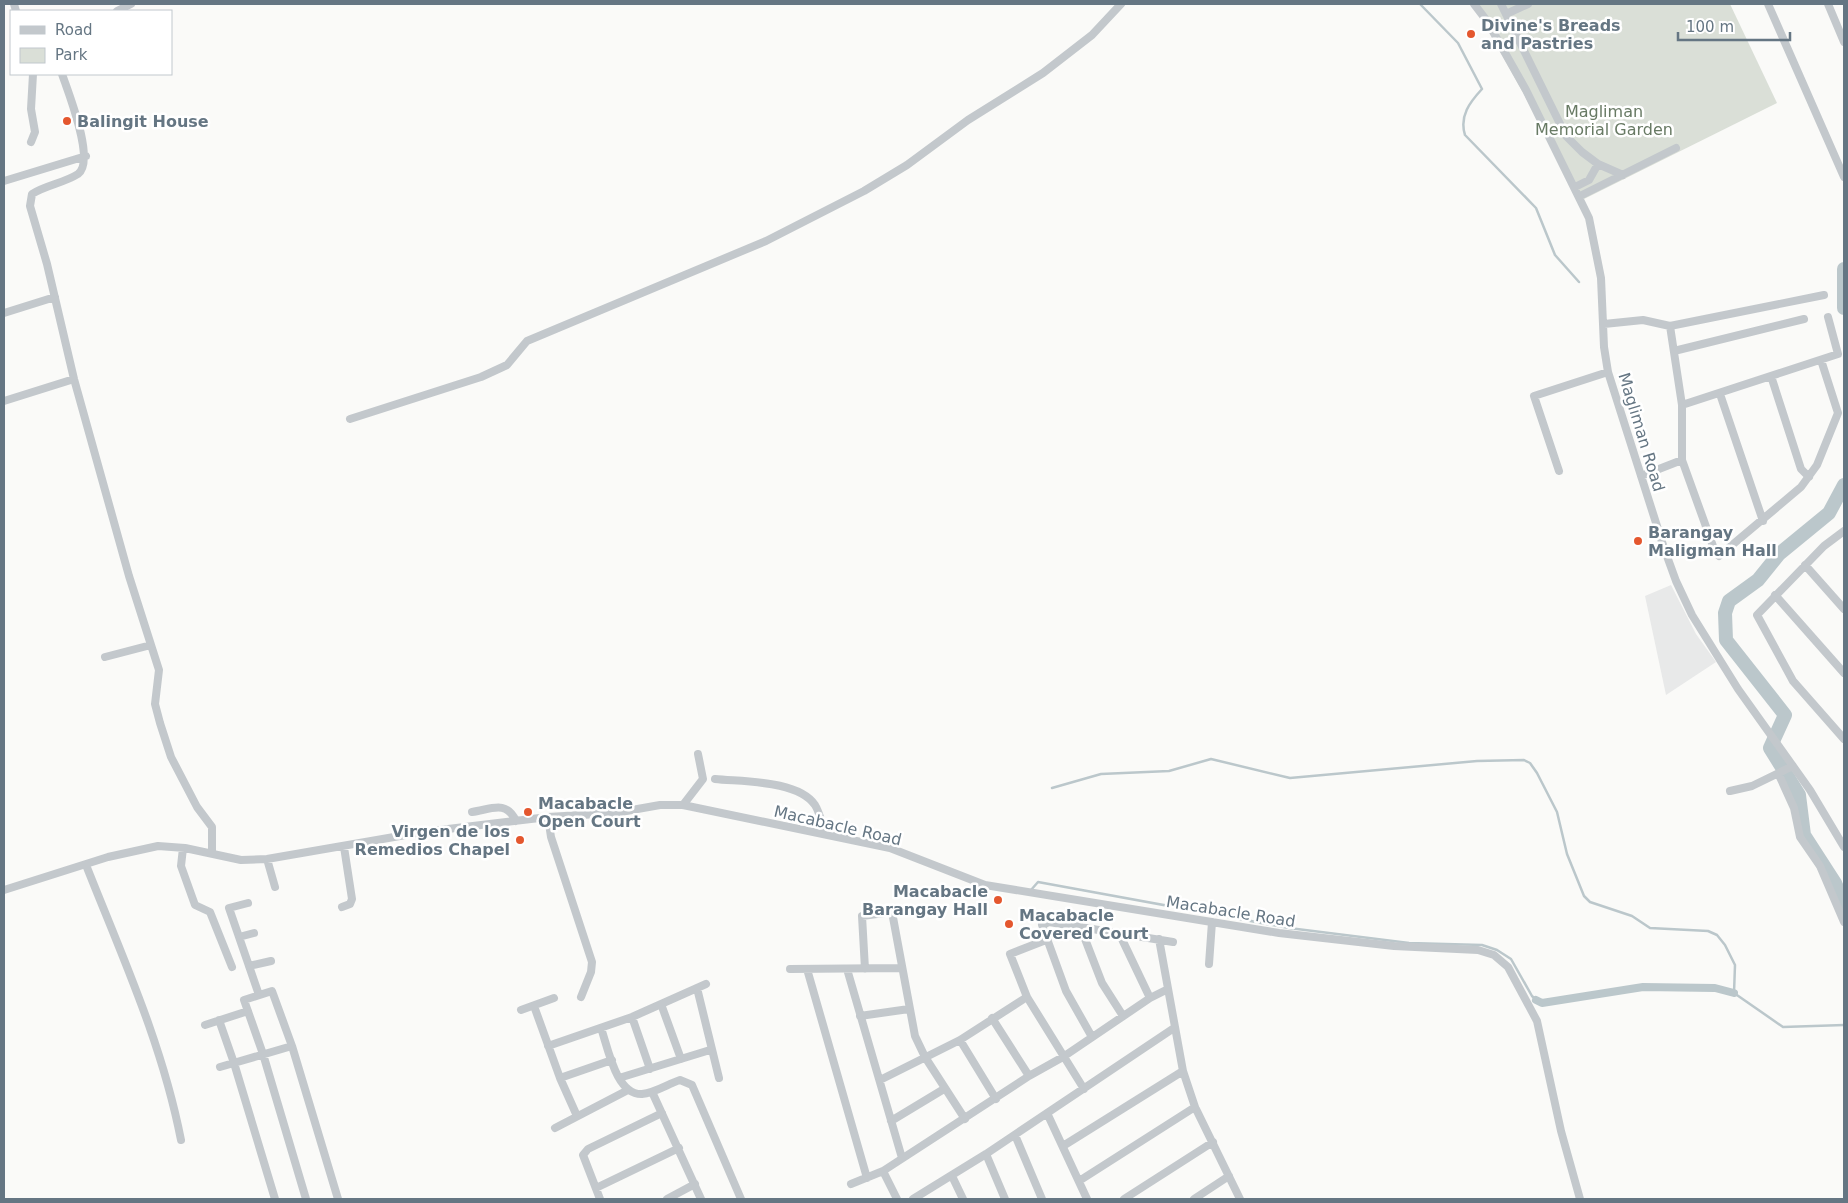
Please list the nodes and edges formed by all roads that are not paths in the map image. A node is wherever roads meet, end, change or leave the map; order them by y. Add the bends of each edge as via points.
1 (131, 4) edge
2 (1122, 4) edge
3 (1474, 4) edge
4 (1501, 4) edge
5 (1528, 4) edge
6 (1768, 4) edge
7 (1828, 4) edge
8 (119, 10) edge
9 (1506, 14) junction
10 (1844, 42) edge
11 (33, 75) edge
12 (62, 75) edge
13 (31, 142) dead end
14 (1676, 148) dead end
15 (86, 156) junction
16 (1598, 164) junction
17 (1623, 175) junction
18 (1844, 177) edge
19 (4, 181) edge
20 (1575, 187) junction
21 (1580, 196) junction
22 (1824, 295) dead end
23 (54, 297) junction
24 (4, 313) edge
25 (1828, 317) dead end
26 (1804, 319) dead end
27 (1604, 324) junction
28 (1670, 326) junction
29 (1674, 351) junction
30 (1821, 360) junction
31 (1608, 372) junction
32 (1771, 376) junction
33 (74, 379) junction
34 (1720, 394) junction
35 (4, 401) edge
36 (1682, 405) junction
37 (350, 419) dead end
38 (1682, 460) junction
39 (1559, 471) dead end
40 (1641, 476) junction
41 (1809, 477) junction
42 (1763, 521) junction
43 (1844, 531) edge
44 (1805, 565) junction
45 (1775, 595) junction
46 (1844, 609) edge
47 (151, 644) junction
48 (105, 657) dead end
49 (1844, 673) edge
50 (1844, 739) edge
51 (698, 754) dead end
52 (1786, 771) junction
53 (716, 779) dead end
54 (1730, 792) dead end
55 (683, 805) junction
56 (472, 812) dead end
57 (548, 817) junction
58 (516, 821) junction
59 (826, 834) junction
60 (344, 847) junction
61 (1844, 847) edge
62 (183, 848) junction
63 (212, 853) junction
64 (267, 859) junction
65 (86, 865) junction
66 (275, 887) dead end
67 (4, 890) edge
68 (248, 903) dead end
69 (342, 908) dead end
70 (1212, 922) junction
71 (1844, 922) edge
72 (1080, 926) junction
73 (254, 933) dead end
74 (1119, 933) junction
75 (239, 937) junction
76 (1159, 939) junction
77 (1046, 940) junction
78 (1174, 942) dead end
79 (271, 961) dead end
80 (1209, 964) dead end
81 (249, 966) junction
82 (232, 967) dead end
83 (865, 968) junction
84 (902, 968) junction
85 (790, 969) dead end
86 (807, 969) junction
87 (847, 969) junction
88 (706, 984) dead end
89 (697, 988) junction
90 (1166, 990) junction
91 (259, 995) junction
92 (581, 997) dead end
93 (1027, 997) junction
94 (554, 998) dead end
95 (1150, 998) junction
96 (661, 1004) junction
97 (534, 1006) junction
98 (909, 1009) junction
99 (248, 1010) junction
100 (521, 1010) dead end
101 (860, 1016) junction
102 (1123, 1016) junction
103 (632, 1017) junction
104 (992, 1018) junction
105 (219, 1020) junction
106 (205, 1025) dead end
107 (601, 1028) junction
108 (1174, 1028) junction
109 (1092, 1037) junction
110 (960, 1040) junction
111 (292, 1046) junction
112 (548, 1046) junction
113 (710, 1050) junction
114 (263, 1054) junction
115 (925, 1057) junction
116 (1063, 1057) junction
117 (681, 1059) junction
118 (612, 1060) junction
119 (234, 1063) junction
120 (220, 1066) dead end
121 (650, 1069) junction
122 (1183, 1071) junction
123 (1029, 1076) junction
124 (560, 1078) junction
125 (618, 1078) junction
126 (718, 1078) dead end
127 (880, 1080) junction
128 (944, 1089) junction
129 (1084, 1089) junction
130 (628, 1090) junction
131 (653, 1094) dead end
132 (996, 1099) junction
133 (1195, 1107) junction
134 (662, 1113) junction
135 (1047, 1113) junction
136 (577, 1116) junction
137 (965, 1119) junction
138 (891, 1121) junction
139 (555, 1128) dead end
140 (1015, 1135) junction
141 (181, 1140) dead end
142 (1213, 1142) junction
143 (1063, 1146) junction
144 (679, 1148) junction
145 (986, 1154) junction
146 (902, 1158) junction
147 (882, 1171) junction
148 (952, 1176) junction
149 (1229, 1176) junction
150 (867, 1178) junction
151 (1079, 1182) junction
152 (695, 1184) junction
153 (851, 1184) dead end
154 (596, 1188) junction
155 (917, 1198) edge
156 (275, 1199) edge
157 (306, 1199) edge
158 (338, 1199) edge
159 (600, 1199) edge
160 (667, 1199) edge
161 (701, 1199) edge
162 (741, 1199) edge
163 (897, 1199) edge
164 (962, 1199) edge
165 (1005, 1199) edge
166 (1042, 1199) edge
167 (1087, 1199) edge
168 (1124, 1199) edge
169 (1194, 1199) edge
170 (1240, 1199) edge
171 (1580, 1199) edge

1 - 8 street
2 - 37 street via 1092,35 1043,73 864,191 766,241 527,341 507,365 481,377
3 - 20 street, Magliman Road via 1526,90
4 - 9 street
5 - 9 street
6 - 18 street
7 - 10 street
9 - 16 street via 1562,130 1573,144
11 - 13 street via 31,109 36,132
12 - 15 street
14 - 17 street
15 - 19 street
15 - 23 street via 79,173 36,191 30,197
16 - 17 street
16 - 20 street via 1589,180
17 - 21 street
20 - 21 street, Magliman Road
21 - 27 street, Magliman Road via 1598,255
22 - 28 street
23 - 24 street
23 - 33 street
25 - 30 street via 1838,354
26 - 29 street
27 - 28 street via 1643,320
27 - 31 street, Magliman Road
28 - 29 street
29 - 36 street
30 - 32 street
30 - 41 street via 1838,413
31 - 39 street via 1534,396
31 - 40 street, Magliman Road
32 - 34 street
32 - 41 street via 1801,469
33 - 35 street
33 - 47 street
34 - 36 street
34 - 42 street
36 - 38 street
38 - 40 street
38 - 42 street via 1717,555 1723,555
40 - 52 street, Magliman Road via 1673,575 1692,615 1738,689 1775,740
41 - 42 street
43 - 44 street
44 - 45 street
44 - 46 street
45 - 49 street
45 - 50 street via 1757,615 1793,681
47 - 48 street
47 - 63 street via 159,670 155,704 160,723 171,757 197,807 212,827
51 - 55 street via 703,779
52 - 54 street
52 - 61 street, Magliman Road
52 - 71 street via 1800,836 1820,866
53 - 59 street via 791,787 816,805
55 - 57 street, Macabacle Road
55 - 59 street, Macabacle Road
56 - 58 street via 504,808 511,811
57 - 58 street, Macabacle Road
57 - 92 street via 551,837 592,962
58 - 60 street, Macabacle Road via 423,832
59 - 70 street, Macabacle Road via 890,848 985,885
60 - 64 street, Macabacle Road
60 - 69 street via 352,900
62 - 63 street, Macabacle Road
62 - 65 street, Macabacle Road via 145,848
62 - 82 street via 181,866 195,905 210,912
63 - 64 street, Macabacle Road via 242,860
64 - 66 street
65 - 67 street, Macabacle Road
65 - 141 street via 134,980 156,1043
68 - 75 street via 229,908
70 - 80 street
70 - 171 street, Macabacle Road via 1279,933 1394,946 1478,950 1494,955 1508,967 1538,1021 1561,1131
72 - 74 street
72 - 77 street via 1045,922 1042,925
72 - 102 street via 1102,983
73 - 75 street
74 - 76 street
74 - 95 street
75 - 81 street
76 - 78 street
76 - 90 street
77 - 93 street via 1010,954
77 - 109 street via 1066,992
79 - 81 street
81 - 91 street
83 - 84 street
83 - 84 street via 862,916 886,911 892,912 895,919
83 - 87 street
84 - 98 street
85 - 86 street
86 - 87 street
86 - 150 street
87 - 101 street
88 - 89 street
89 - 96 street
89 - 113 street
90 - 95 street
90 - 108 street
91 - 99 street via 244,1000
91 - 111 street via 272,991
93 - 104 street
93 - 116 street
94 - 97 street
95 - 102 street
96 - 103 street
96 - 117 street
97 - 100 street
97 - 112 street
98 - 101 street
98 - 115 street via 915,1036
99 - 105 street
99 - 114 street
101 - 127 street
102 - 109 street
103 - 107 street
103 - 121 street
104 - 110 street
104 - 123 street
105 - 106 street
105 - 119 street
107 - 112 street
107 - 118 street
108 - 122 street
108 - 129 street
109 - 116 street
110 - 115 street
110 - 132 street
111 - 114 street
111 - 158 street
112 - 124 street
113 - 117 street
113 - 126 street
114 - 119 street
114 - 157 street
115 - 127 street
115 - 128 street
116 - 123 street
116 - 129 street
117 - 121 street
118 - 124 street
118 - 125 street
119 - 120 street
119 - 156 street
121 - 125 street
122 - 133 street
122 - 143 street
123 - 132 street
124 - 136 street
125 - 130 street
127 - 138 street
128 - 137 street
128 - 138 street
129 - 135 street
130 - 136 street
130 - 162 street via 644,1094 680,1080 692,1085
131 - 134 street
132 - 137 street
133 - 142 street
133 - 151 street
134 - 144 street
134 - 154 street via 583,1154
135 - 140 street
135 - 143 street
136 - 139 street
137 - 146 street
138 - 146 street
140 - 145 street
140 - 166 street
142 - 149 street
142 - 168 street
143 - 151 street
144 - 152 street
144 - 154 street
145 - 148 street
145 - 165 street
146 - 147 street
147 - 150 street
147 - 163 street
148 - 155 street
148 - 164 street
149 - 169 street
149 - 170 street
150 - 153 street
151 - 167 street
152 - 160 street
152 - 161 street
154 - 159 street

